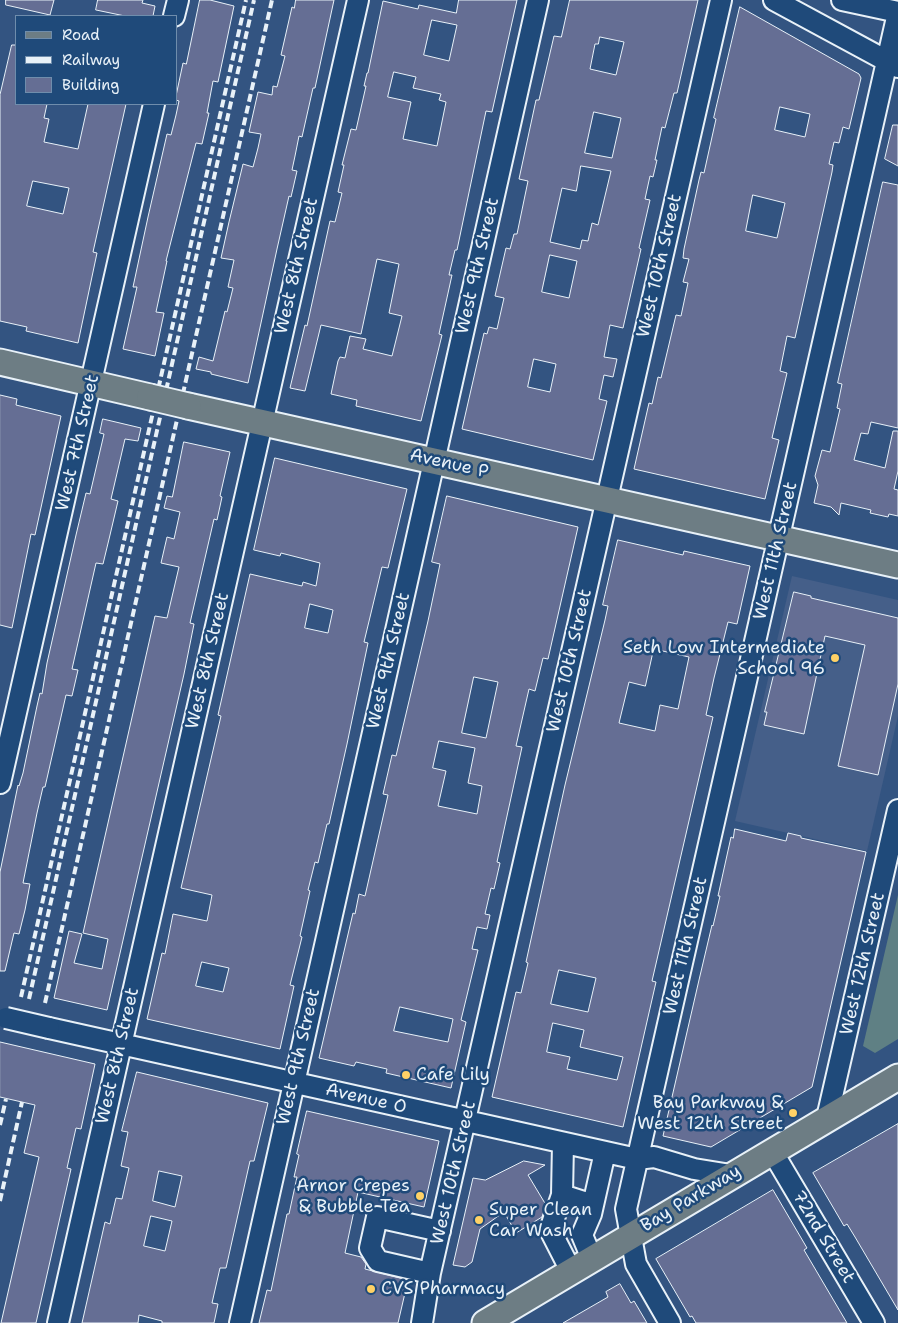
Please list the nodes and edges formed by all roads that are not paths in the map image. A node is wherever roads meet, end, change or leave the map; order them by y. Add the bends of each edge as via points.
1 (178, 0) edge
2 (358, 0) edge
3 (538, 0) edge
4 (721, 0) edge
5 (774, 0) edge
6 (842, 0) edge
7 (898, 12) edge
8 (174, 15) edge
9 (893, 64) edge
10 (154, 105) edge
11 (0, 362) edge
12 (91, 383) junction
13 (262, 422) junction
14 (434, 461) junction
15 (606, 500) junction
16 (779, 539) junction
17 (898, 565) edge
18 (0, 782) edge
19 (898, 810) edge
20 (3, 1017) edge
21 (121, 1044) junction
22 (898, 1077) edge
23 (294, 1082) junction
24 (827, 1118) junction
25 (466, 1122) junction
26 (563, 1143) junction
27 (772, 1151) junction
28 (604, 1152) junction
29 (637, 1159) junction
30 (731, 1175) junction
31 (562, 1195) junction
32 (593, 1205) junction
33 (440, 1232) junction
34 (630, 1235) junction
35 (582, 1265) junction
36 (430, 1273) junction
37 (58, 1323) edge
38 (240, 1323) edge
39 (422, 1323) edge
40 (485, 1323) edge
41 (670, 1323) edge
42 (874, 1323) edge

1 - 8 street
2 - 13 street, West 8th Street
3 - 14 street, West 9th Street
4 - 15 street, West 10th Street
5 - 9 street
6 - 7 street
7 - 9 street, West 11th Street
9 - 16 street, West 11th Street
10 - 12 street, West 7th Street
11 - 12 main road, Avenue P
12 - 13 main road, Avenue P, bridge
12 - 18 street, West 7th Street
13 - 14 main road, Avenue P
13 - 21 street, West 8th Street
14 - 15 main road, Avenue P
14 - 23 street, West 9th Street
15 - 16 main road, Avenue P
15 - 25 street, West 10th Street
16 - 17 main road, Avenue P
16 - 29 street, West 11th Street
19 - 24 street, West 12th Street
20 - 21 street, Avenue O, bridge
21 - 23 street, Avenue O
21 - 37 street, West 8th Street
22 - 24 main road, Bay Parkway
23 - 25 street, Avenue O
23 - 38 street, West 9th Street
24 - 27 main road, Bay Parkway
25 - 26 street, Avenue O
25 - 33 street, West 10th Street
26 - 28 street, Avenue O
26 - 31 street
27 - 30 main road, Bay Parkway
27 - 42 street, 72nd Street
28 - 29 street, Avenue O
28 - 32 street
29 - 30 street, Avenue O via 654,1157 694,1169
29 - 34 street, West 11th Street via 626,1209
30 - 34 main road, Bay Parkway
31 - 32 street
31 - 35 street via 550,1230
32 - 35 street via 582,1235
33 - 36 street, West 10th Street
33 - 36 street via 377,1217 370,1248 378,1261
34 - 35 main road, Bay Parkway
34 - 41 street, West 11th Street via 636,1264
35 - 40 main road, Bay Parkway
36 - 39 street, West 10th Street

